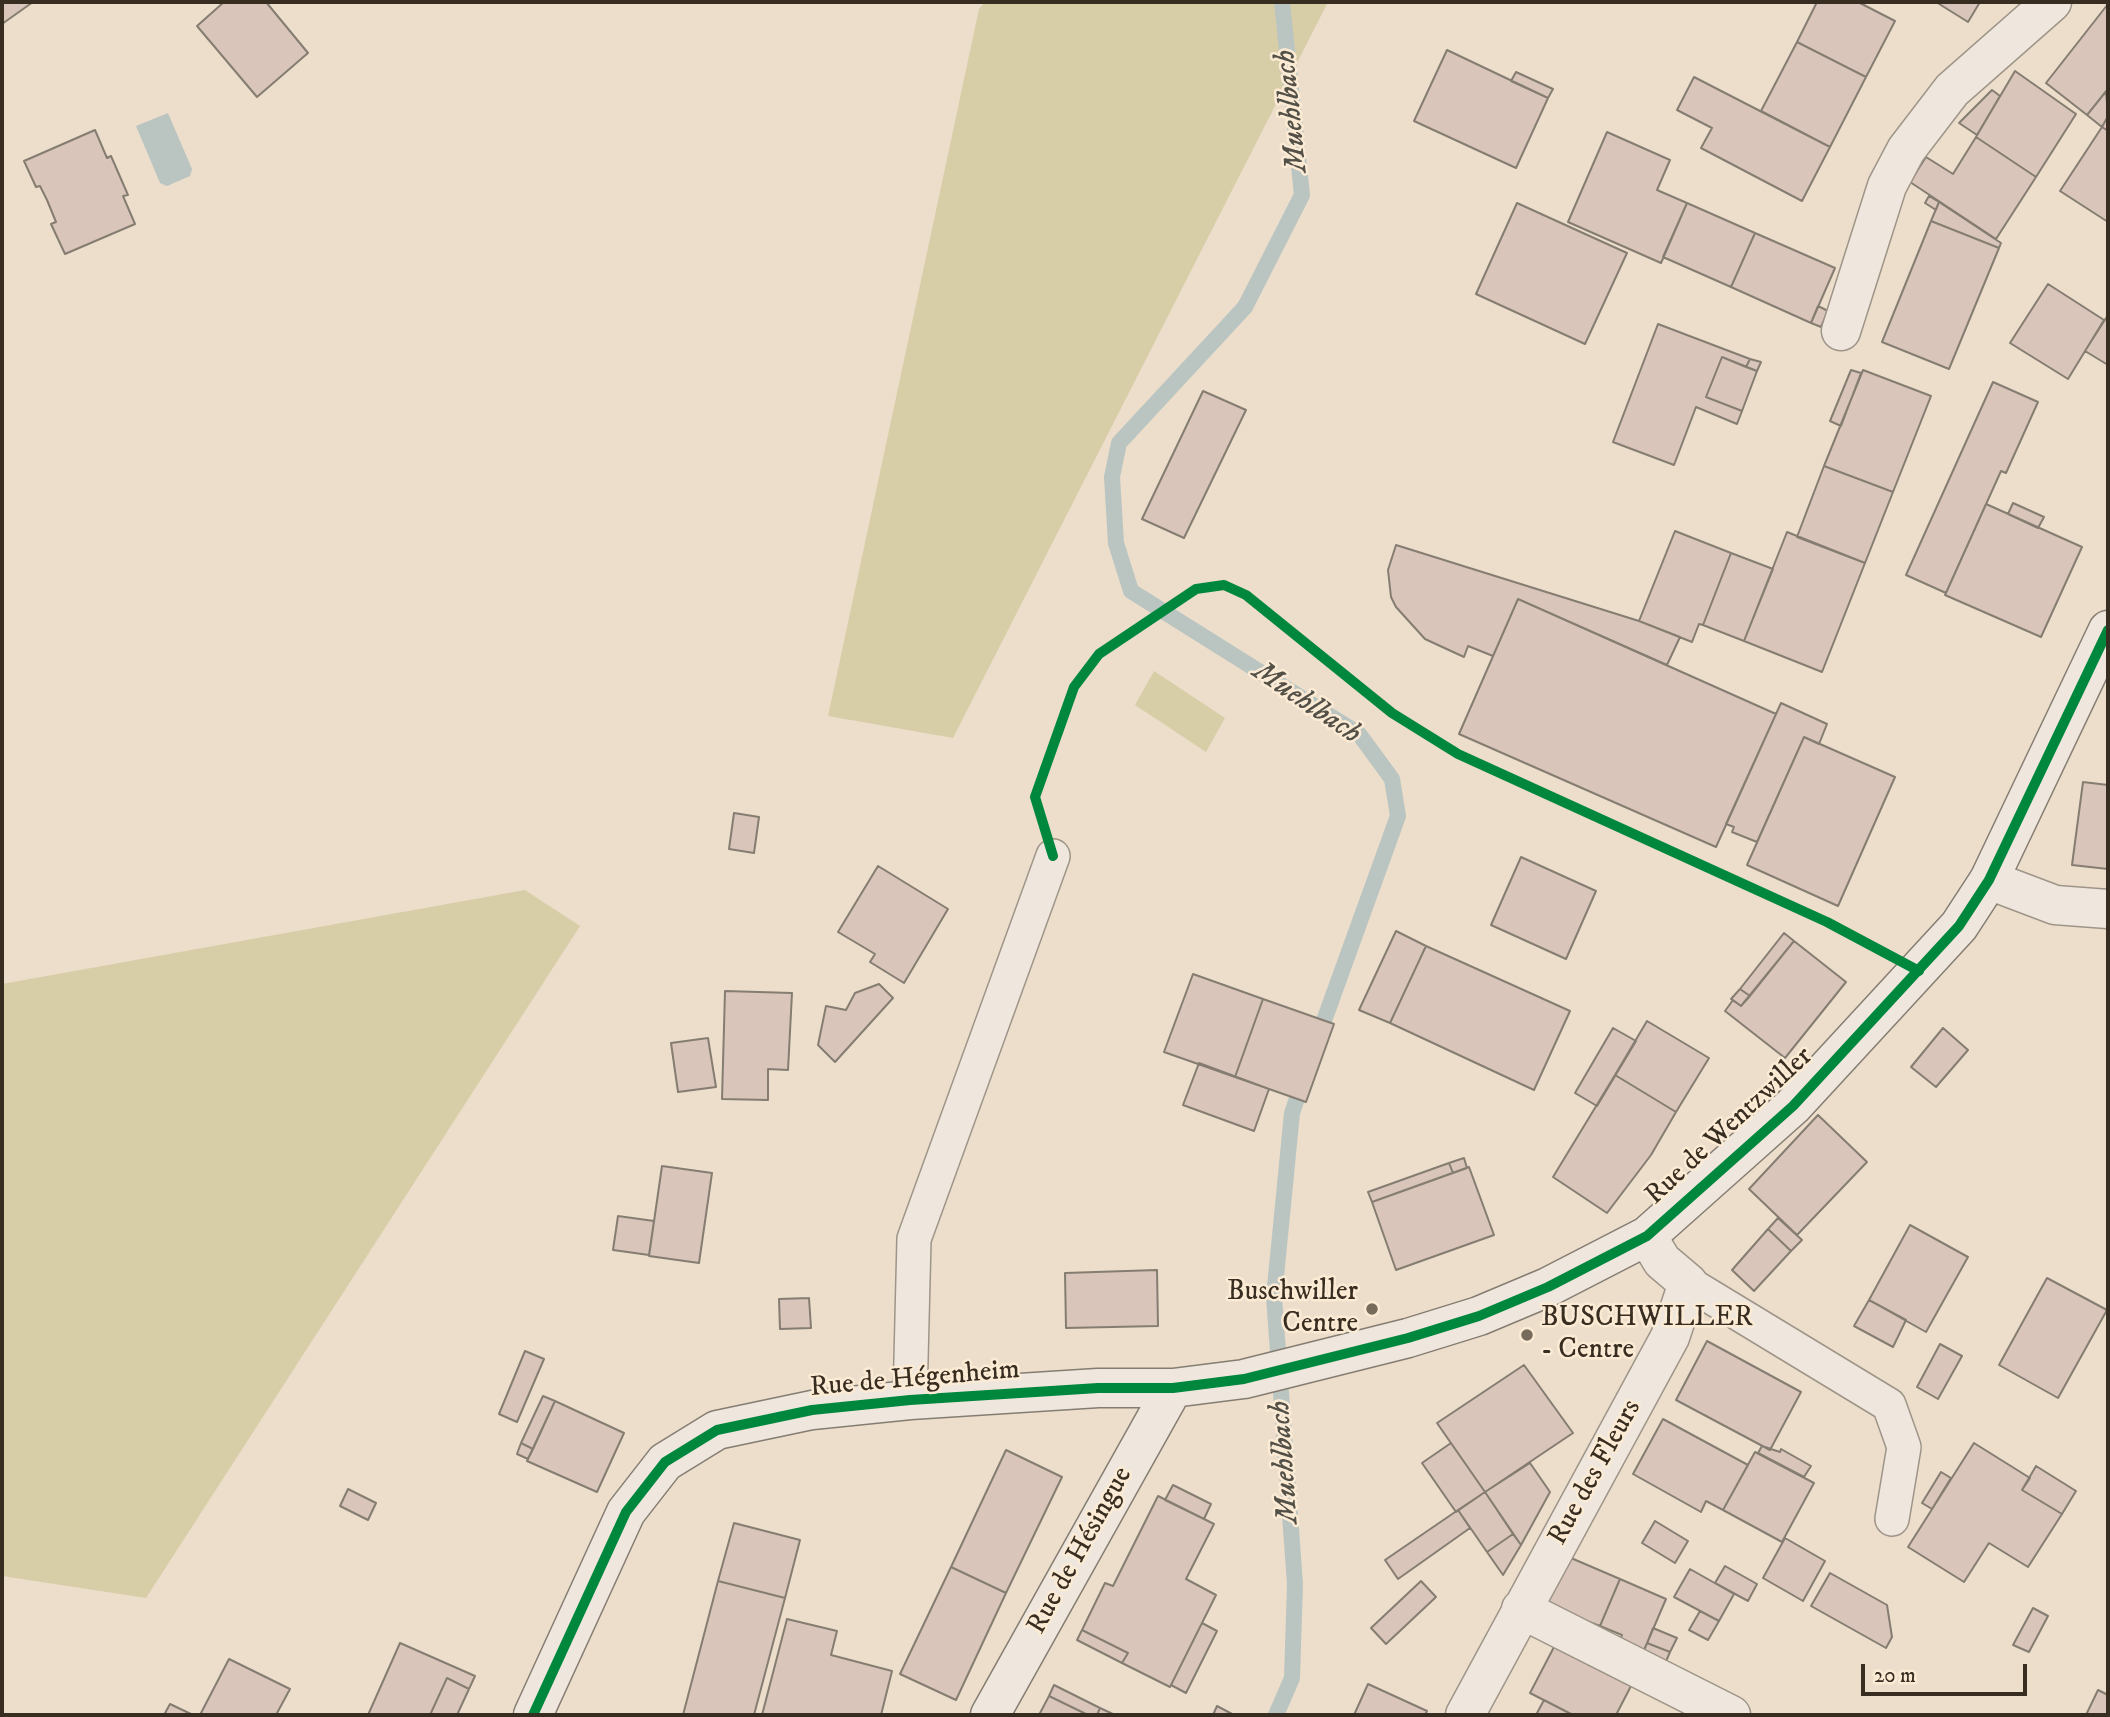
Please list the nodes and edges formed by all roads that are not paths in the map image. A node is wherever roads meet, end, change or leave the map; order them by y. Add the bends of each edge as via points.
1 (2052, 2) edge
2 (1841, 331) dead end
3 (2108, 630) edge
4 (1054, 856) dead end
5 (1989, 880) junction
6 (2108, 909) edge
7 (1647, 1236) junction
8 (1688, 1283) junction
9 (1173, 1388) junction
10 (909, 1400) junction
11 (1892, 1519) dead end
12 (1521, 1609) junction
13 (533, 1715) edge
14 (990, 1715) edge
15 (1465, 1715) edge
16 (1731, 1715) edge

1 - 2 street via 1952,90 1906,150 1887,186
3 - 5 street, Rue de Wentzwiller
4 - 10 lane via 914,1240
5 - 6 street via 2055,905
5 - 7 street, Rue de Wentzwiller via 1959,926 1793,1106
7 - 8 street via 1662,1261
7 - 9 street, Rue de Wentzwiller via 1479,1316 1244,1379
8 - 11 lane via 1889,1405 1904,1447
8 - 12 street, Rue des Fleurs via 1670,1337
9 - 10 street, Rue de Hégenheim
9 - 14 street, Rue de Hésingue
10 - 13 street, Rue de Hégenheim via 812,1410 717,1430 665,1462 626,1512
12 - 15 street, Rue des Fleurs
12 - 16 street

